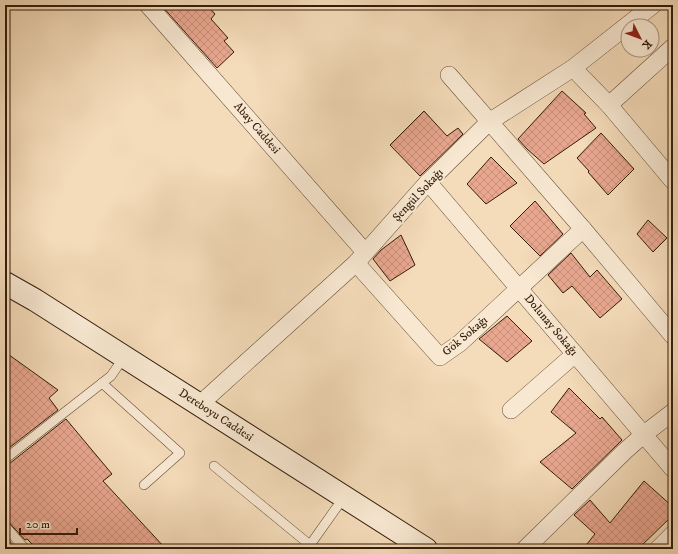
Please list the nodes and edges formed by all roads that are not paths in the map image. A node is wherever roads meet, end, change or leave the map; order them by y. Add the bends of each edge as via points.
1 (148, 5) edge
2 (653, 5) edge
3 (673, 47) edge
4 (573, 68) junction
5 (449, 75) dead end
6 (609, 105) junction
7 (489, 122) junction
8 (672, 178) edge
9 (428, 182) junction
10 (583, 229) junction
11 (360, 258) junction
12 (5, 283) edge
13 (519, 288) junction
14 (673, 336) edge
15 (575, 354) junction
16 (124, 357) junction
17 (102, 383) junction
18 (199, 405) junction
19 (511, 410) dead end
20 (673, 412) edge
21 (643, 435) junction
22 (5, 459) edge
23 (214, 466) dead end
24 (673, 469) edge
25 (144, 485) dead end
26 (344, 497) junction
27 (5, 526) edge
28 (673, 534) edge
29 (25, 549) edge
30 (426, 549) edge
31 (524, 549) edge
32 (658, 549) edge

1 - 11 street, Abay Caddesi
2 - 4 street, Şengül Sokağı
3 - 6 street
4 - 6 street
4 - 7 street, Şengül Sokağı
5 - 7 street
6 - 8 street
7 - 9 street, Şengül Sokağı
7 - 10 street
9 - 11 street, Şengül Sokağı
9 - 13 street, Dolunay Sokağı
10 - 13 street, Gök Sokağı
10 - 14 street
11 - 13 street, Gök Sokağı via 440,358 460,343
11 - 18 street, Şengül Sokağı
12 - 16 main road, Dereboyu Caddesi
13 - 15 street, Dolunay Sokağı
15 - 19 street
15 - 21 street, Dolunay Sokağı
16 - 17 lane via 111,376
16 - 18 main road, Dereboyu Caddesi
17 - 22 lane
17 - 25 lane via 180,453
18 - 26 main road, Dereboyu Caddesi
20 - 21 street
21 - 24 street, Dolunay Sokağı
21 - 31 street
23 - 26 lane via 310,545
26 - 30 main road, Dereboyu Caddesi
27 - 29 lane
28 - 32 street

